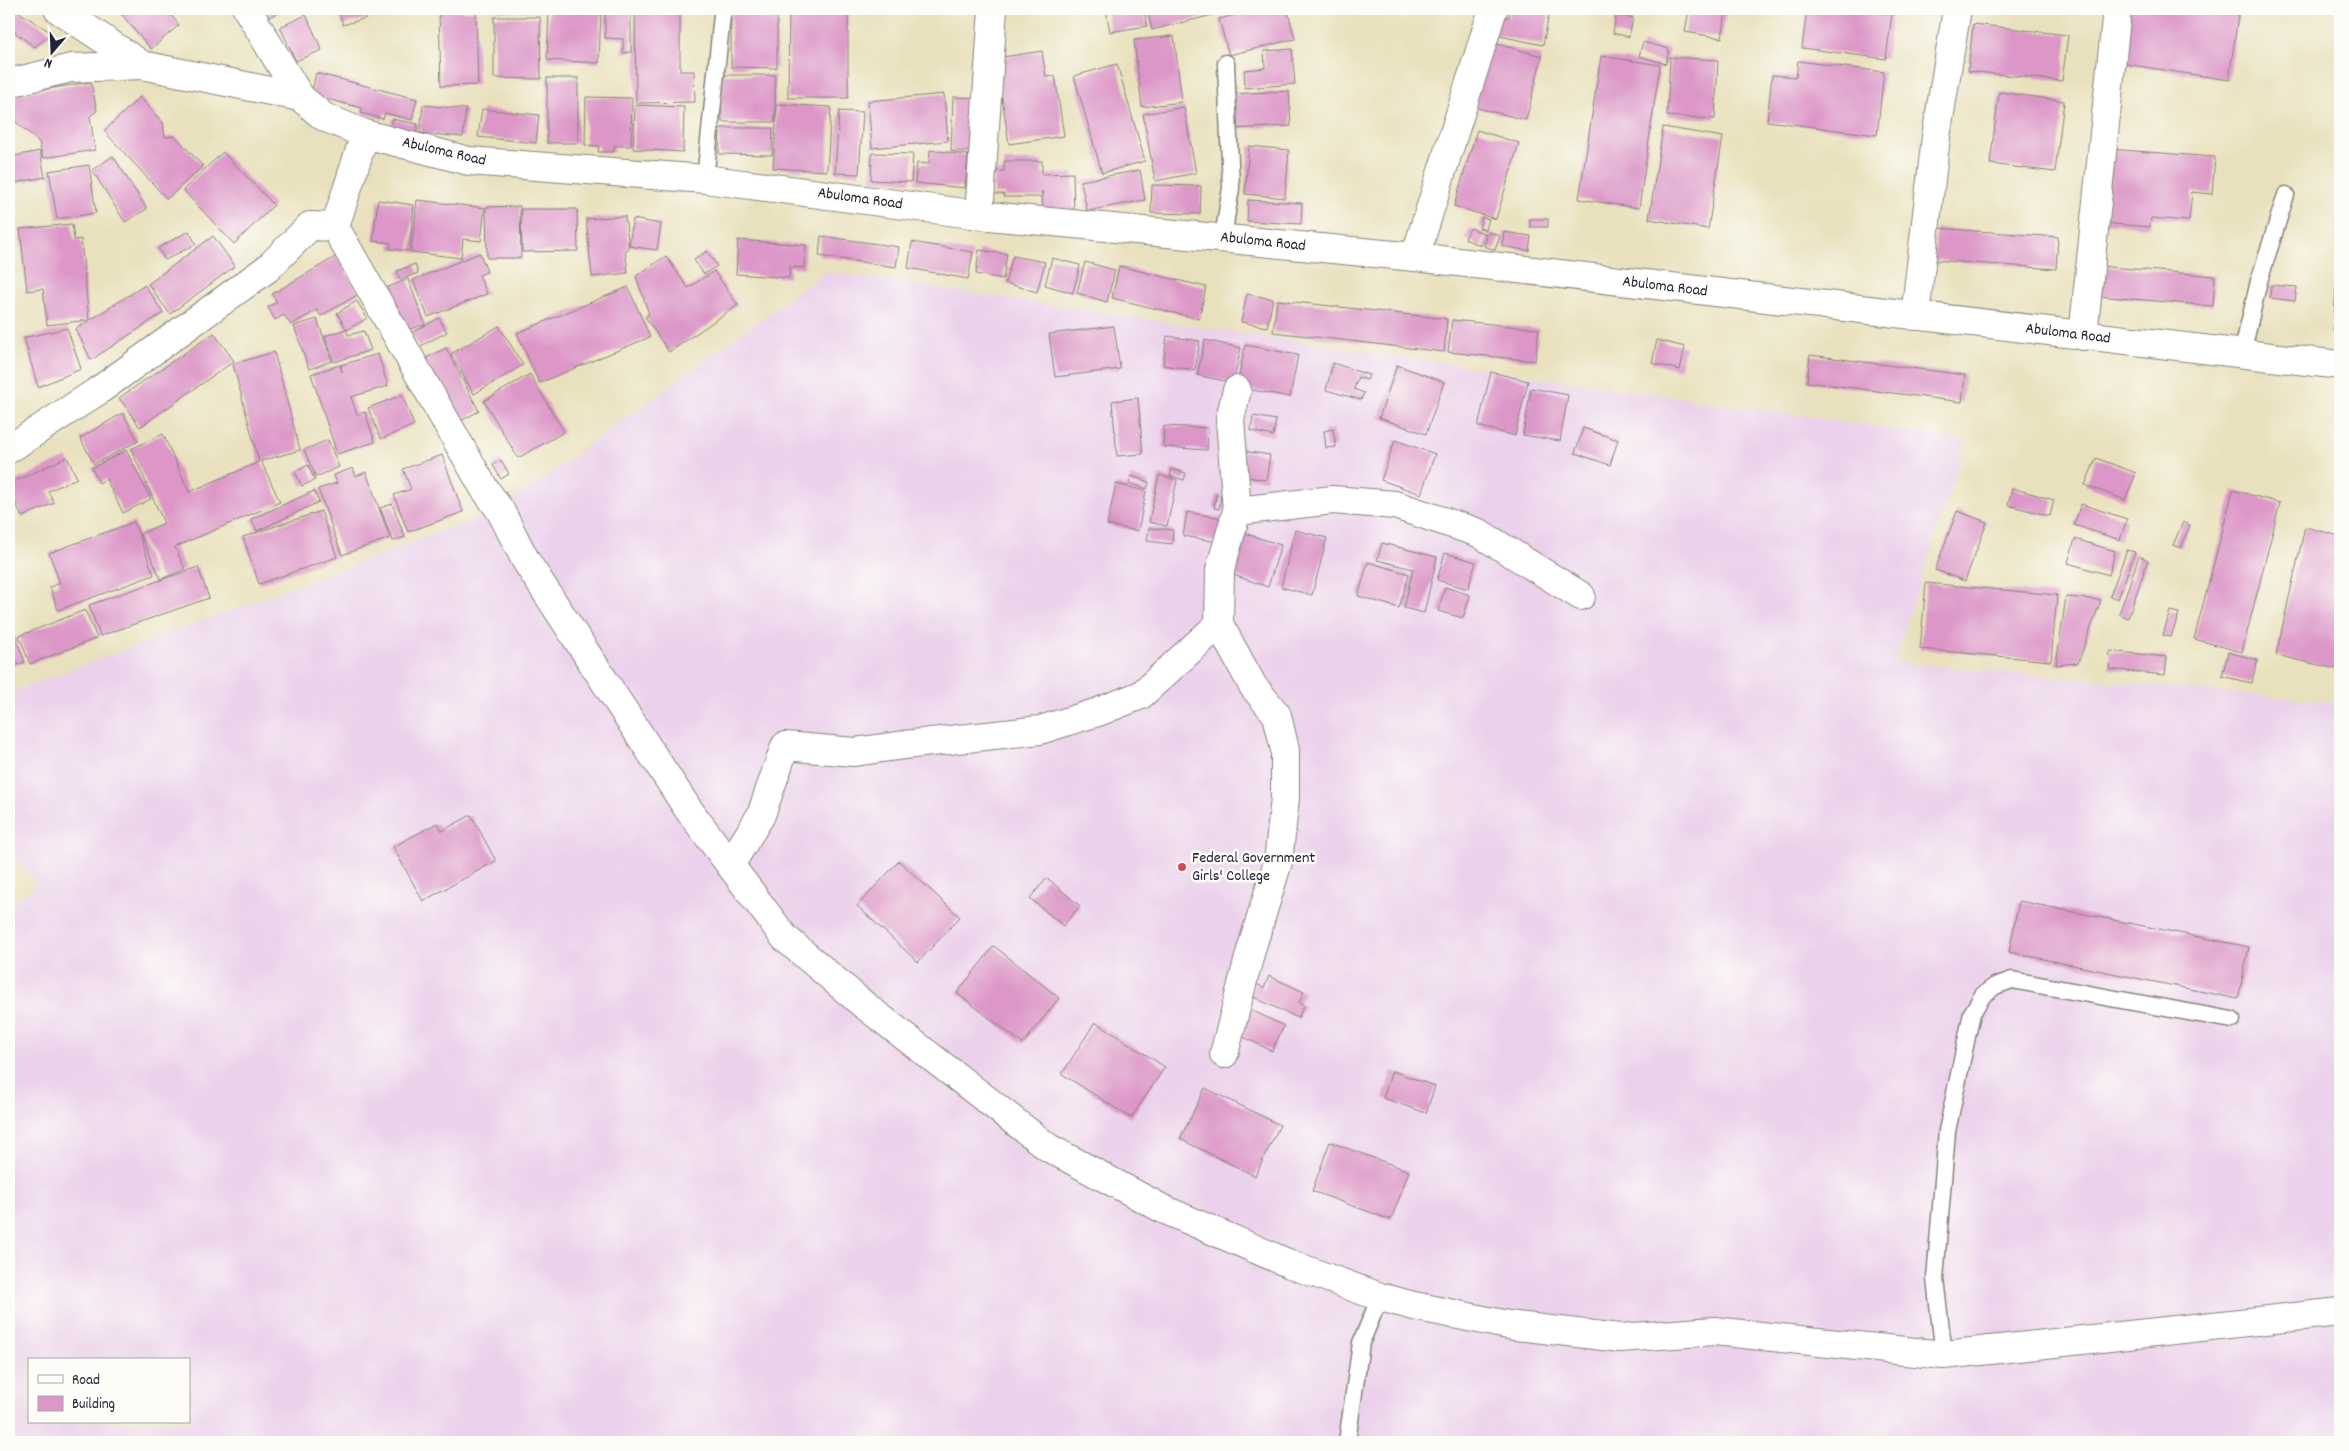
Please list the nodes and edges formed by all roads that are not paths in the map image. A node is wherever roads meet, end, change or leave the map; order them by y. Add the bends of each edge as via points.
1 (58, 9) edge
2 (247, 9) edge
3 (993, 9) edge
4 (1493, 9) edge
5 (1956, 9) edge
6 (2117, 9) edge
7 (722, 15) dead end
8 (1226, 63) dead end
9 (142, 65) junction
10 (9, 83) edge
11 (300, 97) junction
12 (365, 134) junction
13 (705, 179) junction
14 (2286, 195) dead end
15 (979, 215) junction
16 (335, 227) junction
17 (1223, 237) junction
18 (1415, 257) junction
19 (1915, 316) junction
20 (2083, 336) junction
21 (2242, 354) junction
22 (2340, 365) edge
23 (1237, 390) dead end
24 (9, 449) edge
25 (1237, 510) junction
26 (1581, 596) dead end
27 (1219, 624) junction
28 (730, 865) junction
29 (2232, 1020) dead end
30 (1224, 1054) dead end
31 (1380, 1297) junction
32 (2340, 1312) edge
33 (1944, 1355) junction
34 (1347, 1442) edge

1 - 9 street
2 - 11 street, Abuloma Road
3 - 15 street
4 - 18 street
5 - 19 street via 1936,137
6 - 20 street
7 - 13 lane
8 - 17 lane via 1231,188
9 - 10 street via 71,68
9 - 11 street
11 - 12 street, Abuloma Road via 324,117
12 - 13 street, Abuloma Road via 469,161
12 - 16 street
13 - 15 street, Abuloma Road
14 - 21 lane via 2259,280
15 - 17 street, Abuloma Road
16 - 24 street via 310,226 268,268 98,390
16 - 28 street via 484,488 500,510 526,561 688,809
17 - 18 street, Abuloma Road
18 - 19 street, Abuloma Road
19 - 20 street, Abuloma Road
20 - 21 street, Abuloma Road
21 - 22 street, Abuloma Road
23 - 25 street via 1230,419
25 - 26 street via 1333,500 1395,505 1479,533
25 - 27 street via 1220,570
27 - 28 street via 1141,695 1040,730 854,752 786,746 761,815
27 - 30 street via 1253,686 1277,715 1285,759 1286,798 1278,862
28 - 31 street via 786,938 864,1005 1049,1148 1162,1209 1290,1264
29 - 33 lane via 2012,980 1983,995 1972,1013 1947,1131 1935,1279
31 - 33 street via 1508,1325 1620,1338 1714,1331
31 - 34 lane via 1361,1343
32 - 33 street

